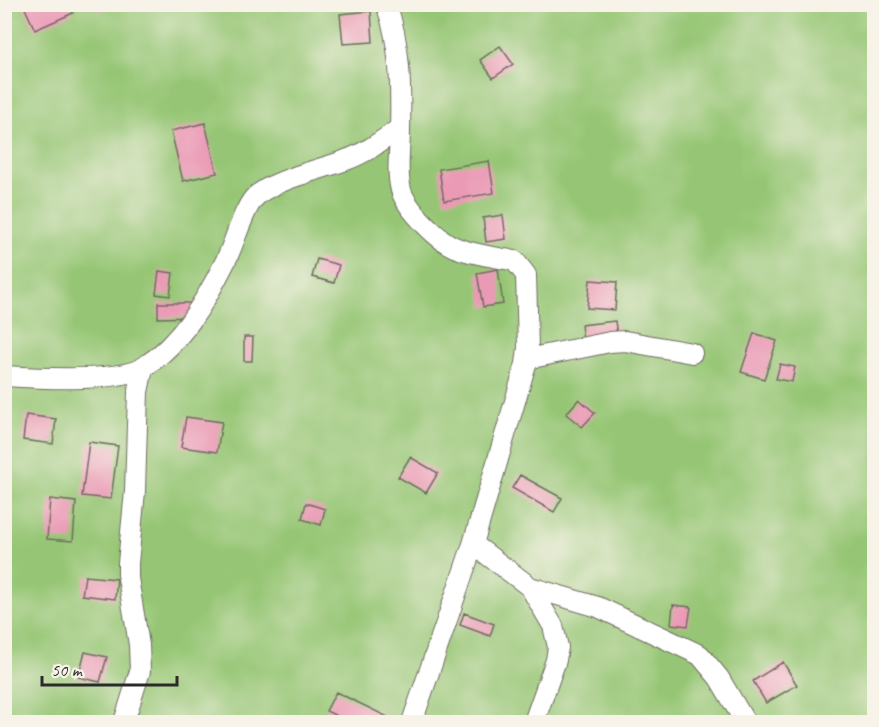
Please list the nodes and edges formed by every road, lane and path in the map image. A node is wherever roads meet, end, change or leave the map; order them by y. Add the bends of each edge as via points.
1 (386, 4) edge
2 (400, 128) junction
3 (692, 353) dead end
4 (527, 359) junction
5 (143, 368) junction
6 (4, 376) edge
7 (473, 544) junction
8 (530, 587) junction
9 (124, 723) edge
10 (412, 723) edge
11 (534, 723) edge
12 (745, 723) edge

1 - 2 street via 395,32
2 - 4 street via 399,178 408,203 439,237 455,248 515,261 526,275
2 - 5 street via 348,160 267,188 255,197 195,317
3 - 4 street via 624,341
4 - 7 street
5 - 6 street via 66,379
5 - 9 street via 138,392 128,563 140,671
7 - 8 street
7 - 10 street
8 - 11 street via 553,626 558,647
8 - 12 street via 598,607 700,655 719,678

